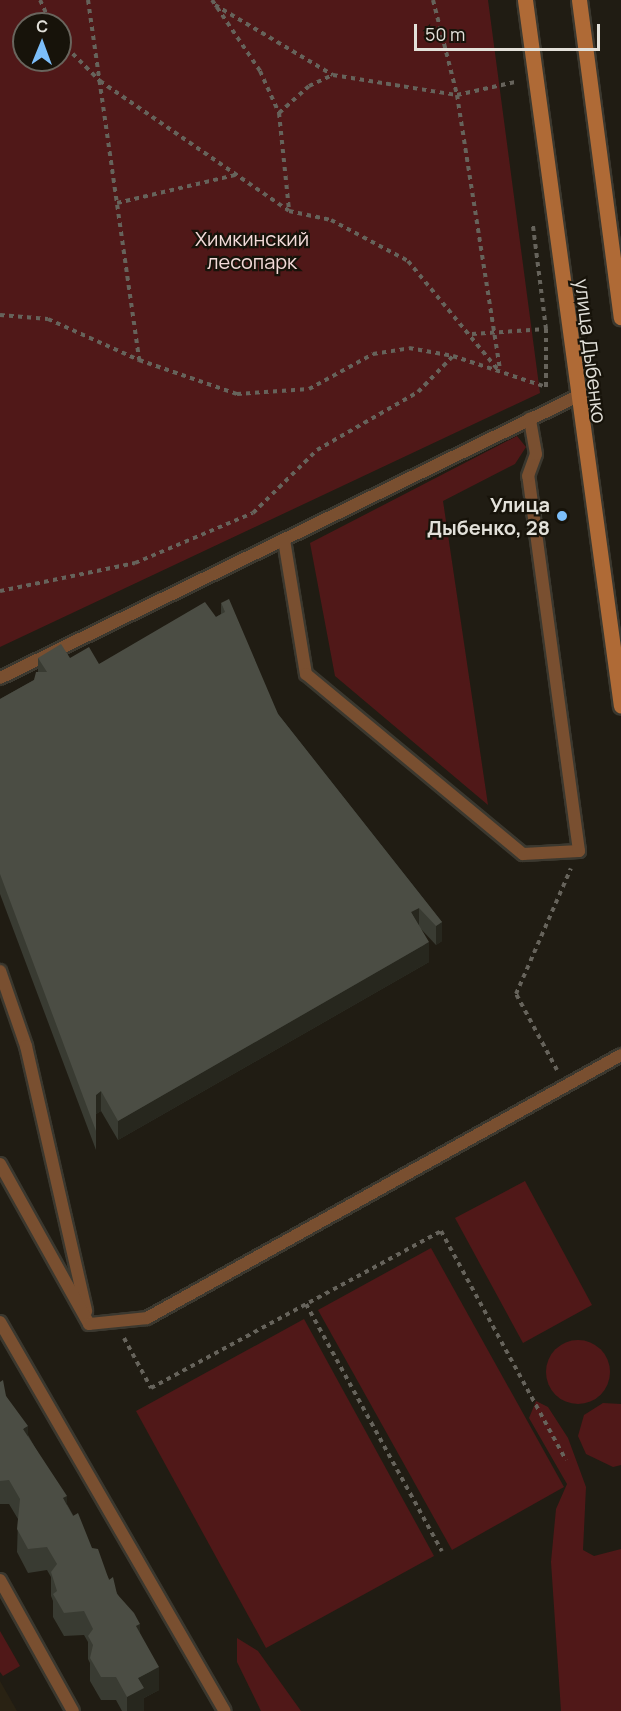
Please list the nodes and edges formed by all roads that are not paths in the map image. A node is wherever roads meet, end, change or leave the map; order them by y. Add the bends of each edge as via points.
1 (525, 0) edge
2 (579, 0) edge
3 (621, 317) edge
4 (576, 397) junction
5 (530, 419) junction
6 (284, 540) junction
7 (0, 678) edge
8 (621, 706) edge
9 (0, 971) edge
10 (621, 1055) edge
11 (0, 1164) edge
12 (0, 1322) edge
13 (89, 1324) junction
14 (0, 1580) edge
15 (220, 1709) edge
16 (74, 1711) edge

1 - 4 main road, улица Дыбенко
2 - 3 main road, улица Дыбенко
4 - 5 lane
4 - 8 main road, улица Дыбенко
5 - 6 lane
5 - 6 lane via 537,454 528,476 579,851 523,854 306,674
6 - 7 lane
9 - 13 lane via 26,1046
10 - 13 lane via 147,1318
11 - 13 lane
12 - 15 lane
14 - 16 lane

